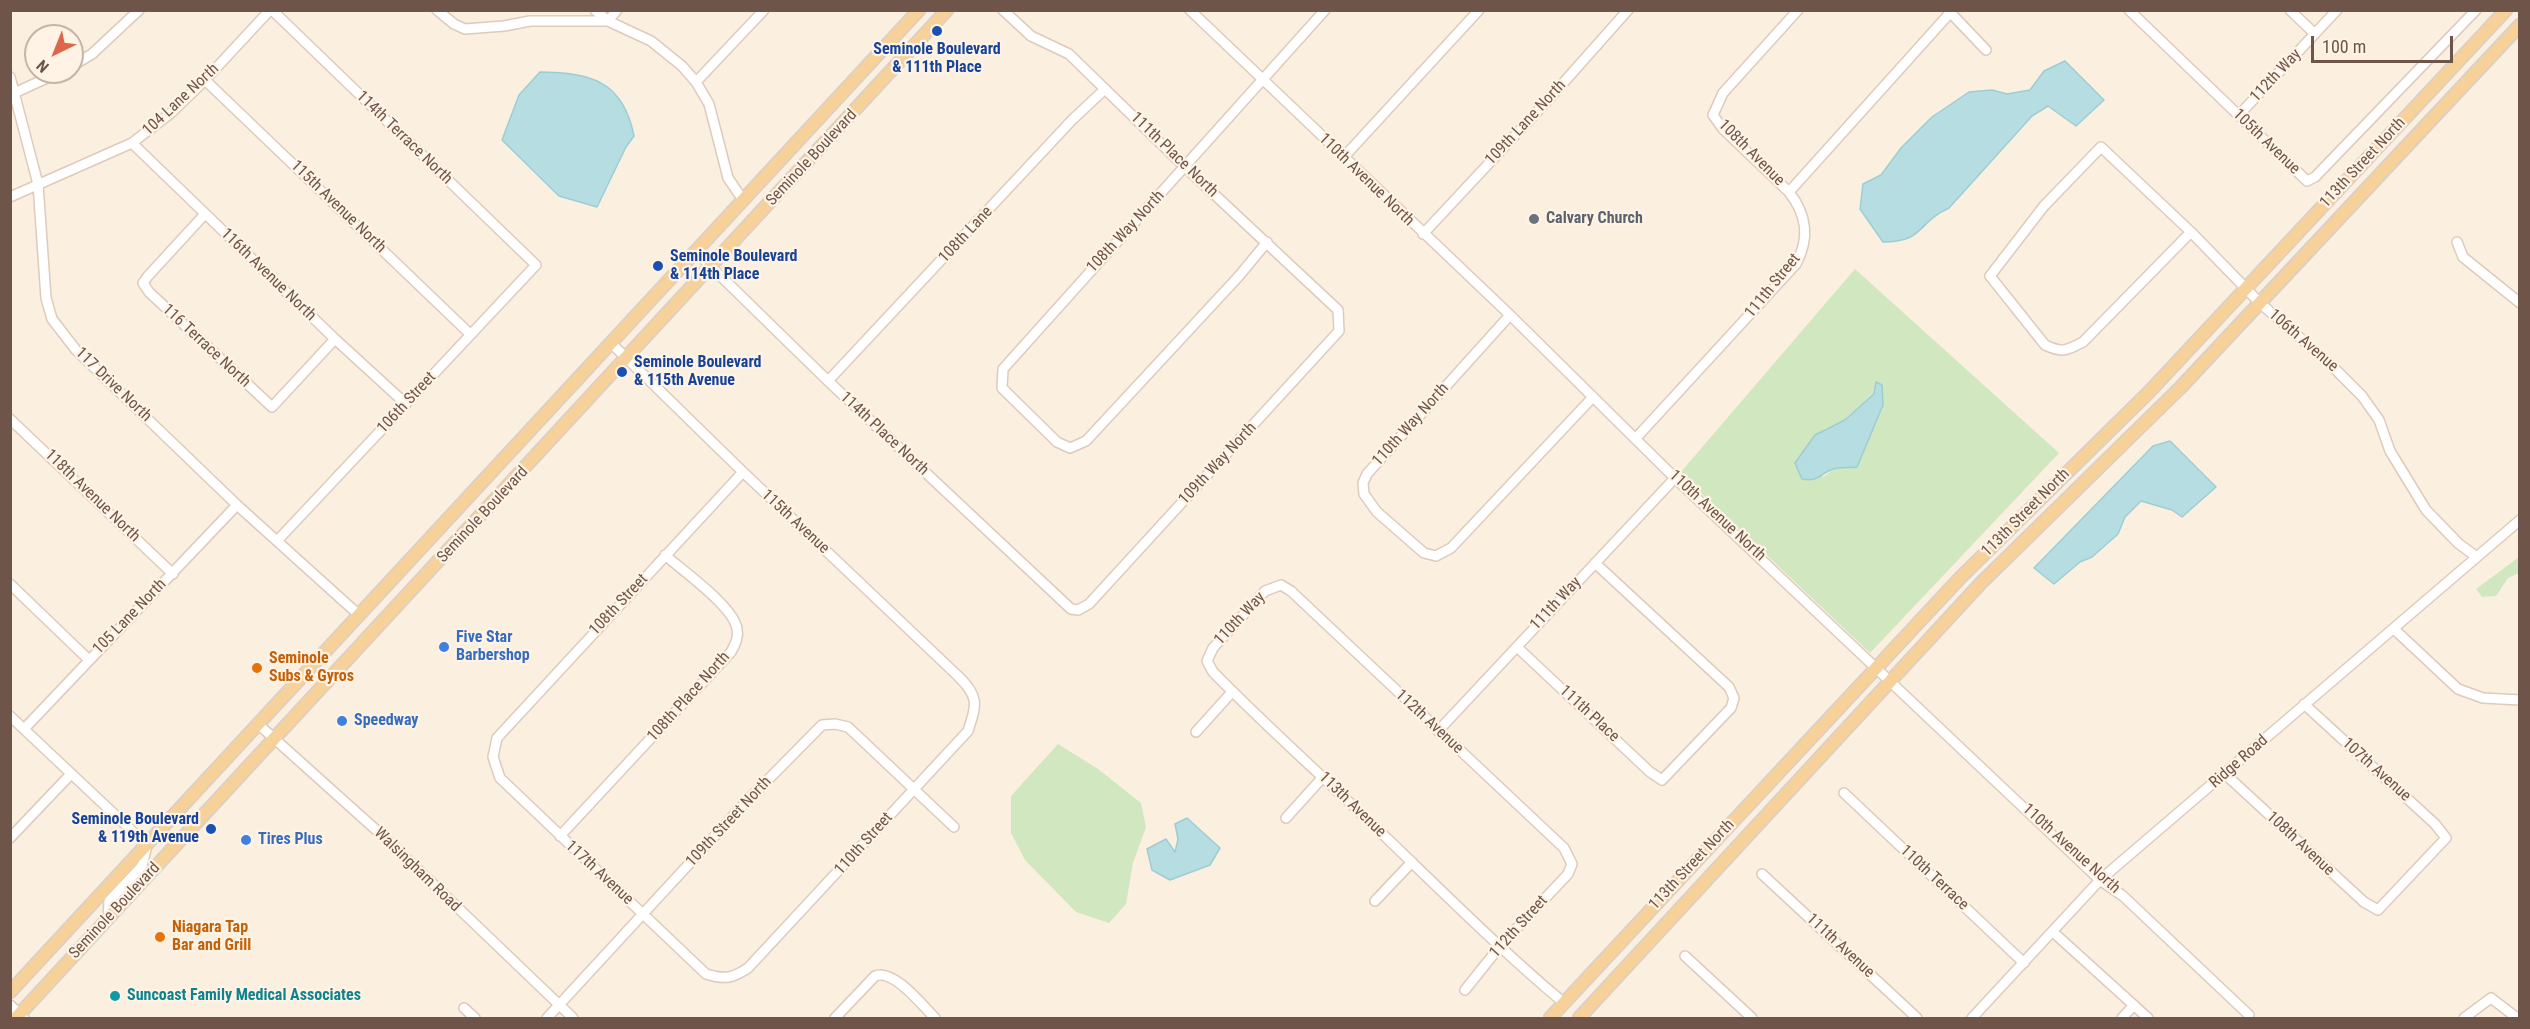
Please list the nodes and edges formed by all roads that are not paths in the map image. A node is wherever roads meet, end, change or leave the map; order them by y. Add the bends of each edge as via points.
1 (139, 10) edge
2 (271, 10) edge
3 (437, 10) edge
4 (595, 10) edge
5 (617, 10) edge
6 (764, 10) edge
7 (919, 10) edge
8 (947, 10) edge
9 (1003, 10) edge
10 (1190, 10) edge
11 (1325, 10) edge
12 (1479, 10) edge
13 (1628, 10) edge
14 (1798, 10) edge
15 (2129, 10) edge
16 (2290, 10) edge
17 (2337, 10) edge
18 (2476, 10) edge
19 (2506, 10) edge
20 (1949, 12) edge
21 (608, 21) junction
22 (2520, 25) edge
23 (2315, 34) junction
24 (1986, 50) dead end
25 (84, 59) edge
26 (10, 77) edge
27 (205, 80) junction
28 (1262, 80) junction
29 (696, 82) junction
30 (34, 84) edge
31 (1105, 89) junction
32 (13, 94) edge
33 (2239, 115) junction
34 (132, 143) junction
35 (1343, 158) junction
36 (1185, 167) junction
37 (38, 184) junction
38 (1789, 192) junction
39 (10, 197) edge
40 (743, 200) junction
41 (205, 214) junction
42 (2191, 232) junction
43 (1423, 234) junction
44 (1267, 242) junction
45 (2457, 242) dead end
46 (696, 252) junction
47 (536, 265) joint
48 (711, 267) junction
49 (2246, 288) junction
50 (2260, 303) junction
51 (2520, 303) edge
52 (1338, 310) joint
53 (1510, 315) junction
54 (470, 334) junction
55 (335, 339) junction
56 (611, 343) junction
57 (627, 358) junction
58 (828, 381) junction
59 (1593, 397) junction
60 (406, 404) junction
61 (10, 419) edge
62 (1636, 438) junction
63 (743, 472) junction
64 (1675, 478) junction
65 (482, 482) junction
66 (498, 498) junction
67 (237, 505) junction
68 (2520, 520) edge
69 (278, 541) junction
70 (666, 555) junction
71 (2477, 557) junction
72 (1595, 562) junction
73 (173, 574) junction
74 (10, 585) edge
75 (1281, 585) joint
76 (1078, 610) joint
77 (359, 615) junction
78 (2394, 629) junction
79 (1517, 647) junction
80 (88, 659) junction
81 (1207, 661) joint
82 (1876, 666) junction
83 (1892, 681) junction
84 (1232, 692) junction
85 (2520, 700) edge
86 (975, 702) joint
87 (2304, 704) junction
88 (10, 716) edge
89 (258, 724) junction
90 (24, 729) junction
91 (1438, 731) junction
92 (1196, 732) dead end
93 (274, 738) junction
94 (497, 738) joint
95 (71, 774) junction
96 (2225, 774) junction
97 (1323, 777) junction
98 (914, 788) junction
99 (1844, 793) dead end
100 (1286, 818) dead end
101 (954, 827) dead end
102 (560, 836) junction
103 (10, 838) edge
104 (147, 845) junction
105 (1412, 862) junction
106 (1572, 864) joint
107 (1762, 874) dead end
108 (2100, 880) junction
109 (1375, 901) dead end
110 (2378, 910) joint
111 (644, 916) junction
112 (108, 919) junction
113 (2053, 932) junction
114 (1501, 945) junction
115 (1685, 956) dead end
116 (2024, 963) junction
117 (738, 976) joint
118 (1465, 990) dead end
119 (10, 992) edge
120 (1564, 1003) junction
121 (10, 1005) edge
122 (558, 1005) junction
123 (2134, 1005) junction
124 (464, 1008) dead end
125 (2249, 1015) dead end
126 (20, 1017) edge
127 (475, 1018) edge
128 (547, 1018) edge
129 (573, 1018) edge
130 (835, 1018) edge
131 (935, 1018) edge
132 (1550, 1018) edge
133 (1579, 1018) edge
134 (1752, 1018) edge
135 (1917, 1018) edge
136 (1972, 1018) edge
137 (2122, 1018) edge
138 (2148, 1018) edge
139 (2464, 1018) edge
140 (2517, 1018) edge

1 - 25 street
2 - 27 street, 104 Lane North
2 - 47 street, 114th Terrace North
3 - 21 street via 465,29 530,21
4 - 21 street
5 - 21 street
6 - 29 street
7 - 40 main road, Seminole Boulevard
8 - 48 main road, Seminole Boulevard
9 - 31 street, 111th Place North via 1030,36 1069,54
10 - 28 street, 110th Avenue North
11 - 28 street
12 - 35 street
13 - 43 street, 109th Lane North
14 - 38 street, 108th Avenue via 1722,93 1713,115
15 - 33 street, 105th Avenue
16 - 23 street
17 - 23 street, 112th Way
18 - 33 street, 105th Avenue via 2307,181
19 - 49 main road, 113th Street North
20 - 24 street
20 - 38 street
21 - 29 street via 651,40
22 - 50 main road, 113th Street North
23 - 33 street, 112th Way
26 - 32 street, 117 Drive North
27 - 34 street, 104 Lane North
27 - 54 street, 115th Avenue North
28 - 35 street, 110th Avenue North
28 - 36 street, 108th Way North
29 - 40 street via 709,104 728,178
30 - 32 street
31 - 36 street, 111th Place North
31 - 58 street, 108th Lane via 1071,120
32 - 37 street, 117 Drive North
34 - 37 street, 104 Lane North
34 - 41 street, 116th Avenue North
35 - 43 street, 110th Avenue North
36 - 44 street, 111th Place North
36 - 44 street, 108th Way North via 1003,369 1002,388 1057,442 1070,448 1086,441
37 - 39 street, 104 Lane North
37 - 67 street, 117 Drive North via 51,319 76,350
38 - 62 street, 111th Street via 1802,213 1805,230 1805,244 1796,264
40 - 46 main road, Seminole Boulevard
41 - 55 street, 116th Avenue North
41 - 55 street, 116 Terrace North via 148,276 143,283 149,292 273,407
42 - 42 street, 106th Avenue via 2083,342 2069,349 2057,351 2044,345 1990,276 2044,206 2101,147
42 - 49 street, 106th Avenue
43 - 53 street, 110th Avenue North
44 - 52 street, 111th Place North
45 - 51 street via 2463,257
46 - 48 street, 114th Place North
46 - 56 main road, Seminole Boulevard
47 - 54 street, 106th Street
48 - 57 main road, Seminole Boulevard
48 - 58 street, 114th Place North
49 - 50 street, 106th Avenue
49 - 82 main road, 113th Street North via 2149,392
50 - 71 street, 106th Avenue via 2362,396 2379,420 2390,451 2426,510
50 - 83 main road, 113th Street North via 2181,387 1981,583
52 - 76 street, 109th Way North via 1340,331 1321,353 1095,598
53 - 59 street, 110th Avenue North
53 - 59 street, 110th Way North via 1367,474 1364,494 1377,512 1424,553 1436,556 1451,548
54 - 60 street, 106th Street
55 - 60 street, 116th Avenue North
56 - 57 street, 115th Avenue
56 - 65 main road, Seminole Boulevard
57 - 63 street, 115th Avenue
57 - 66 main road, Seminole Boulevard
58 - 76 street, 114th Place North via 1071,609
59 - 62 street, 110th Avenue North
60 - 69 street, 106th Street
61 - 73 street, 118th Avenue North
62 - 64 street, 110th Avenue North
63 - 70 street, 108th Street
63 - 86 street, 115th Avenue via 958,676 972,690
64 - 72 street, 111th Way
64 - 82 street, 110th Avenue North
65 - 66 main road
65 - 77 main road, Seminole Boulevard
66 - 93 main road, Seminole Boulevard
67 - 69 street, 117 Drive North
67 - 73 street, 105 Lane North
68 - 71 street, Ridge Road
69 - 77 street, 117 Drive North
70 - 94 street, 108th Street
70 - 102 street, 108th Place North via 724,607 735,621 737,641
71 - 78 street, Ridge Road
72 - 79 street, 111th Way
72 - 79 street, 111th Place via 1729,687 1734,698 1731,708 1662,780
73 - 80 street, 105 Lane North
74 - 80 street
75 - 81 street, 110th Way via 1265,591 1213,648
75 - 91 street, 112th Avenue
77 - 89 main road, Seminole Boulevard
78 - 85 street via 2458,689 2483,698
78 - 87 street, Ridge Road
79 - 91 street, 111th Way
80 - 90 street, 105 Lane North
81 - 84 street, 113th Avenue
82 - 83 street, 110th Avenue North
82 - 120 main road, 113th Street North
83 - 108 street, 110th Avenue North
83 - 133 main road, 113th Street North
84 - 92 street
84 - 97 street, 113th Avenue
86 - 98 street, 110th Street via 968,731
87 - 96 street, Ridge Road
87 - 110 street, 107th Avenue via 2446,838
88 - 90 street
89 - 93 street, Walsingham Road
89 - 104 main road, Seminole Boulevard
90 - 95 street
91 - 106 street, 112th Avenue via 1564,848
93 - 112 main road, Seminole Boulevard
93 - 122 street, Walsingham Road via 384,837
94 - 102 street, 117th Avenue via 493,757 500,778
95 - 103 street
95 - 104 street
96 - 108 street, Ridge Road
96 - 110 street, 108th Avenue via 2364,902
97 - 100 street
97 - 105 street, 113th Avenue
98 - 101 street
98 - 111 street, 109th Street North via 848,727 822,725 747,801
98 - 117 street, 110th Street
99 - 116 street, 110th Terrace
102 - 111 street, 117th Avenue
104 - 112 street via 141,866 109,901
104 - 119 main road, Seminole Boulevard
105 - 109 street
105 - 114 street, 113th Avenue
106 - 114 street, 112th Street via 1568,874
107 - 135 street, 111th Avenue
108 - 113 street, Ridge Road
108 - 125 street, 110th Avenue North via 2123,896
111 - 117 street, 117th Avenue via 706,974
111 - 122 street, 109th Street North
112 - 126 main road, Seminole Boulevard
113 - 116 street, Ridge Road
113 - 123 street
114 - 118 street, 112th Street
114 - 120 street, 113th Avenue
115 - 134 street
116 - 136 street, Ridge Road
120 - 132 main road, 113th Street North
121 - 126 street
122 - 128 street, 109th Street North
122 - 129 street, Walsingham Road
123 - 137 street
123 - 138 street
124 - 127 street
130 - 131 street via 880,974 892,977
139 - 140 street via 2491,998

